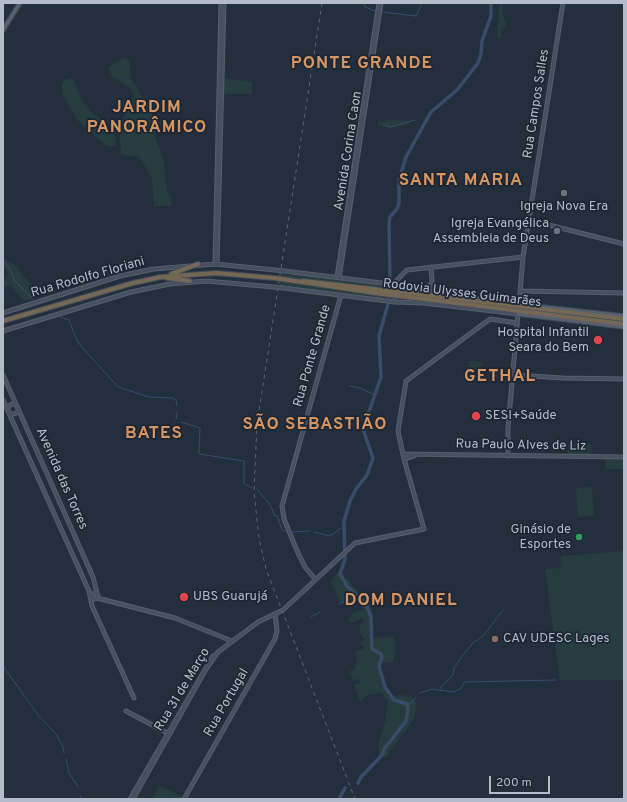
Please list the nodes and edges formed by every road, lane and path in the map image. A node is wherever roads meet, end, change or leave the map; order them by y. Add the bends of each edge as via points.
1 (20, 3) edge
2 (223, 3) edge
3 (380, 3) edge
4 (563, 3) edge
5 (3, 30) edge
6 (529, 220) junction
7 (624, 244) edge
8 (523, 258) junction
9 (198, 264) junction
10 (216, 264) junction
11 (431, 267) junction
12 (161, 277) junction
13 (338, 277) junction
14 (151, 279) junction
15 (190, 281) junction
16 (432, 282) junction
17 (386, 283) junction
18 (396, 285) junction
19 (418, 289) junction
20 (520, 291) junction
21 (433, 293) junction
22 (624, 293) edge
23 (400, 294) junction
24 (341, 296) junction
25 (384, 301) junction
26 (395, 302) junction
27 (486, 302) junction
28 (498, 302) junction
29 (519, 304) junction
30 (527, 305) junction
31 (507, 309) junction
32 (539, 309) junction
33 (3, 313) edge
34 (536, 313) junction
35 (518, 314) junction
36 (528, 316) junction
37 (624, 316) edge
38 (624, 319) edge
39 (11, 320) junction
40 (3, 321) edge
41 (517, 323) junction
42 (3, 324) edge
43 (624, 324) edge
44 (624, 327) edge
45 (3, 331) edge
46 (3, 375) edge
47 (513, 375) junction
48 (624, 378) edge
49 (3, 400) edge
50 (17, 407) junction
51 (8, 410) junction
52 (403, 454) junction
53 (418, 455) junction
54 (508, 456) junction
55 (624, 457) edge
56 (404, 459) junction
57 (315, 579) junction
58 (91, 596) junction
59 (97, 596) junction
60 (275, 614) junction
61 (231, 641) junction
62 (134, 698) dead end
63 (126, 711) dead end
64 (168, 734) junction
65 (132, 799) edge
66 (184, 799) edge

1 - 5 main road
2 - 10 main road
3 - 13 main road, Avenida Corina Caon
4 - 6 main road, Rua Campos Salles
6 - 7 main road
6 - 8 main road, Rua Campos Salles
8 - 11 main road
8 - 20 main road, Rua Campos Salles
9 - 10 main road, Rua Rodolfo Floriani
9 - 12 highway
9 - 33 main road, Rua Rodolfo Floriani via 126,275
10 - 13 main road, Rua Rodolfo Floriani, bridge
11 - 16 main road
11 - 18 main road via 407,270 398,277
12 - 14 highway, Rodovia Ulysses Guimarães
12 - 23 highway, Rodovia Ulysses Guimarães, bridge via 216,273 310,281
13 - 17 main road, Rua Rodolfo Floriani
14 - 15 highway
14 - 39 highway, Rodovia Ulysses Guimarães
15 - 24 main road, bridge via 226,282
15 - 45 main road via 132,292
16 - 19 main road via 428,287
16 - 21 main road
17 - 18 main road, Rua Rodolfo Floriani
17 - 25 main road
18 - 19 main road, Rua Rodolfo Floriani
18 - 26 main road
19 - 21 main road, Rua Rodolfo Floriani
20 - 22 main road
20 - 29 main road, Rua Campos Salles
21 - 28 main road, Rua Rodolfo Floriani
23 - 27 highway, Rodovia Ulysses Guimarães
23 - 31 highway, Rodovia Ulysses Guimarães
24 - 25 main road
24 - 57 main road, Rua Ponte Grande via 282,506 284,519 298,554
25 - 26 main road
26 - 35 main road
27 - 28 highway
27 - 32 highway, Rodovia Ulysses Guimarães
28 - 29 main road
29 - 30 main road
30 - 32 highway
30 - 37 main road
31 - 34 highway, Rodovia Ulysses Guimarães
31 - 35 highway
32 - 38 highway, Rodovia Ulysses Guimarães
34 - 36 highway
34 - 43 highway, Rodovia Ulysses Guimarães
35 - 36 main road
35 - 41 main road
36 - 44 main road
39 - 40 highway, Rodovia Ulysses Guimarães
39 - 42 highway, Rodovia Ulysses Guimarães
41 - 47 main road
41 - 52 main road via 490,319 406,381 398,429
46 - 50 main road, Avenida das Torres
47 - 48 main road
47 - 54 main road
49 - 51 main road, Avenida das Torres
50 - 51 main road via 12,404
50 - 51 main road via 14,414
50 - 59 main road, Avenida das Torres via 93,577
51 - 58 main road, Avenida das Torres
52 - 53 main road, Rua Paulo Alves de Liz
52 - 56 main road
53 - 54 main road, Rua Paulo Alves de Liz
53 - 56 main road, Rua Paulo Alves de Liz
54 - 55 main road, Rua Paulo Alves de Liz
56 - 57 main road, Rua 31 de Março via 424,529 357,542
57 - 60 main road, Rua 31 de Março via 286,608
58 - 59 main road
58 - 62 main road, Avenida das Torres
59 - 61 main road via 174,618
60 - 61 main road, Rua 31 de Março via 257,620
60 - 66 main road, Rua Portugal via 275,639
61 - 64 main road, Rua 31 de Março via 212,660
63 - 64 main road
64 - 65 main road, Rua 31 de Março

